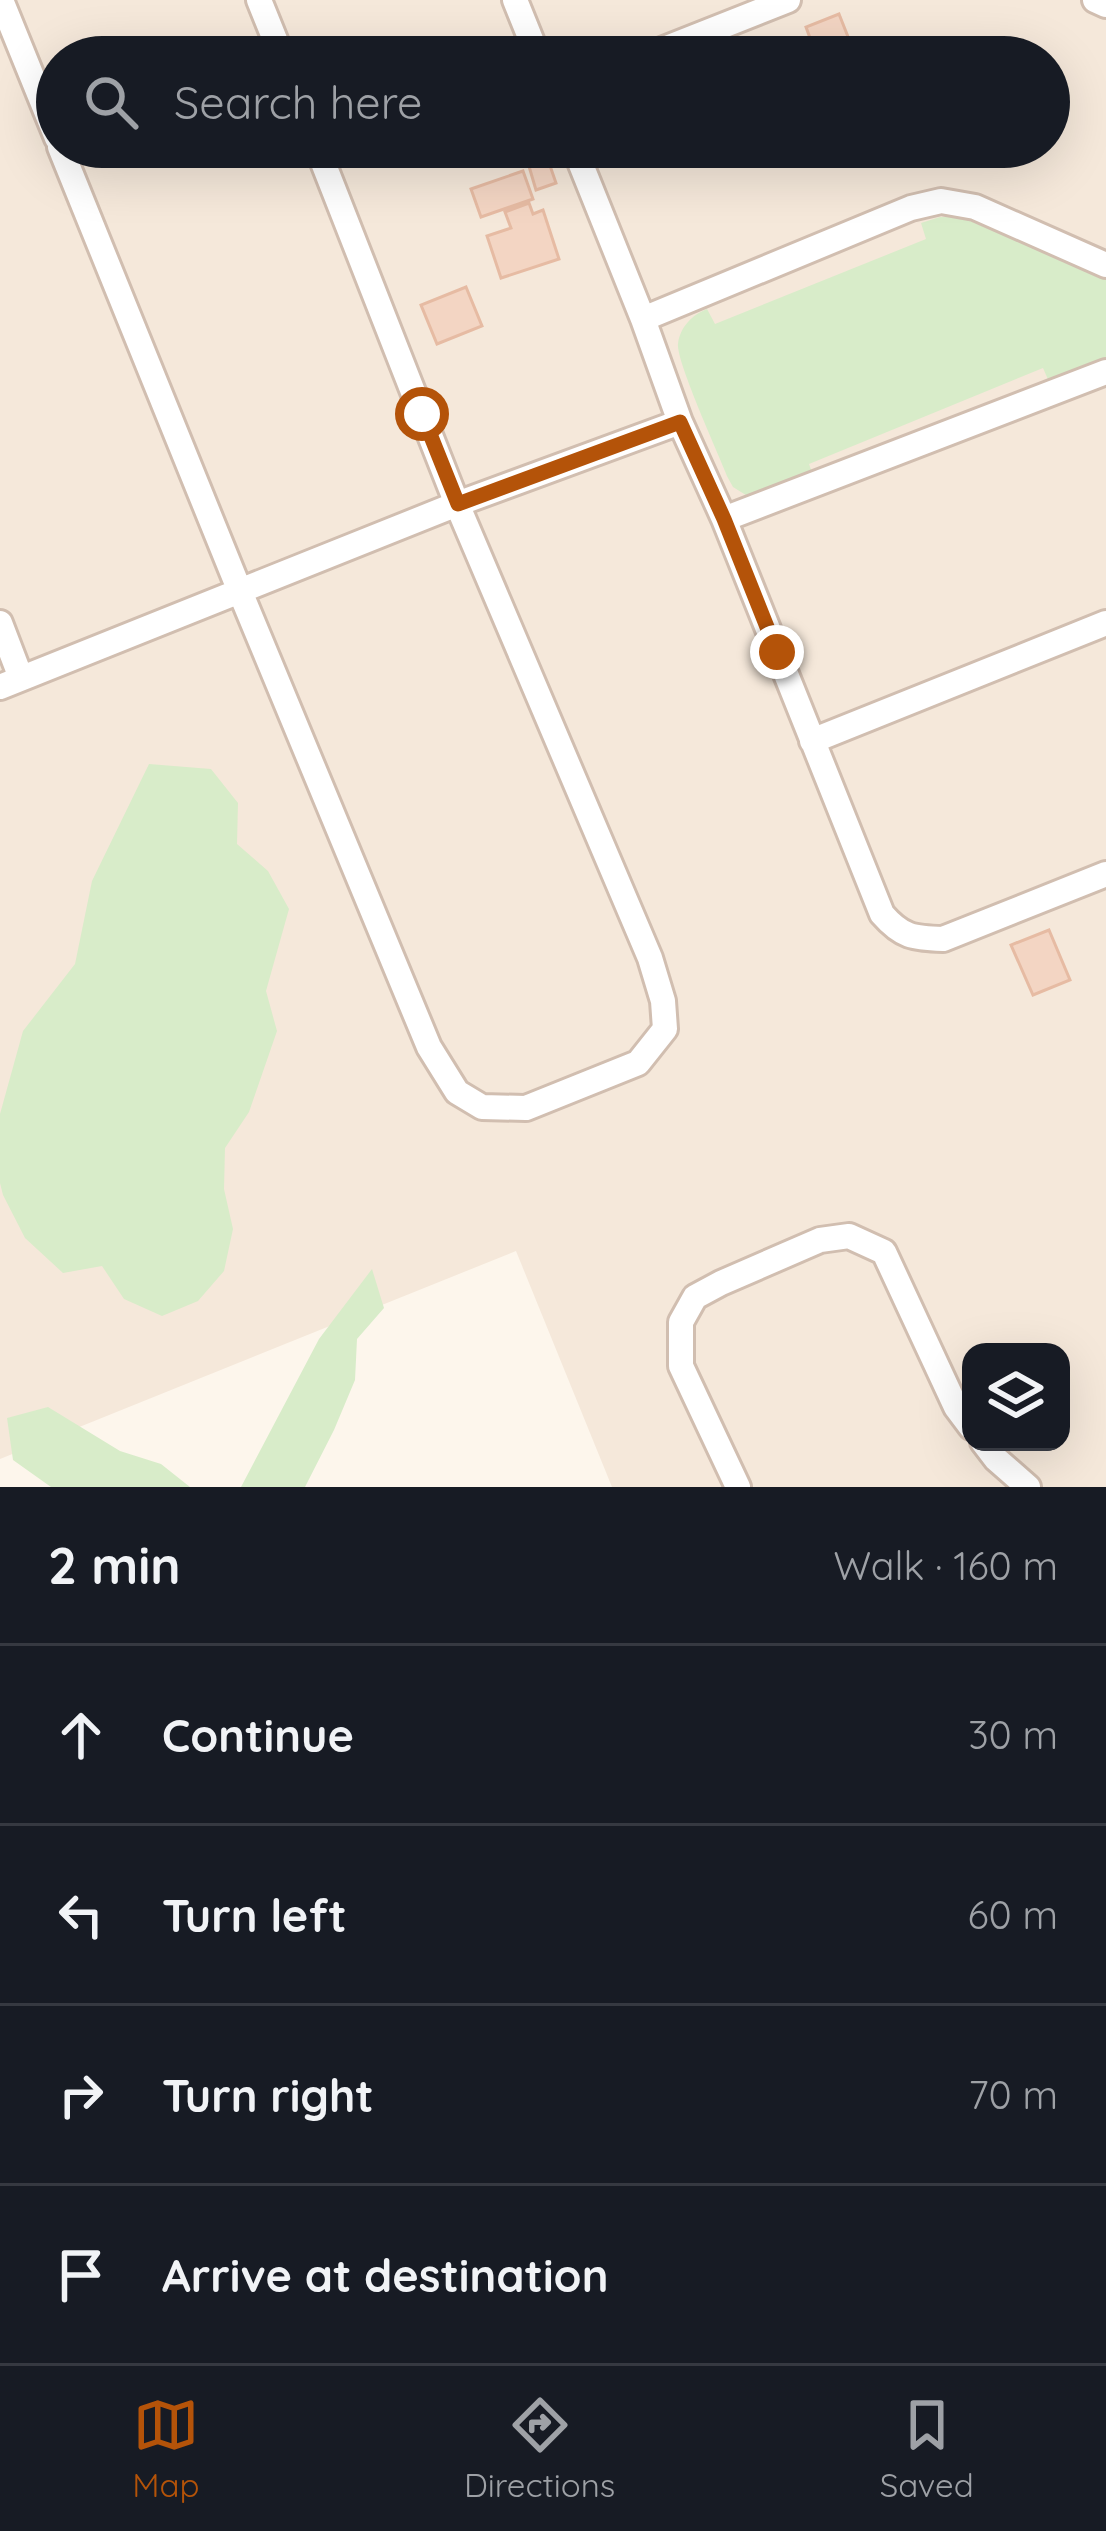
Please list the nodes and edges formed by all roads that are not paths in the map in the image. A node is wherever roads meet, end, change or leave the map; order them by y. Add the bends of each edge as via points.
1 (1, 0) edge
2 (259, 0) edge
3 (515, 0) edge
4 (1095, 0) edge
5 (773, 2) edge
6 (1106, 5) edge
7 (273, 36) edge
8 (530, 36) edge
9 (693, 36) edge
10 (36, 87) edge
11 (68, 168) edge
12 (325, 168) edge
13 (582, 168) edge
14 (1106, 265) edge
15 (643, 319) junction
16 (1106, 372) edge
17 (680, 422) junction
18 (458, 504) junction
19 (724, 519) junction
20 (238, 589) junction
21 (0, 623) edge
22 (1106, 623) edge
23 (11, 682) edge
24 (812, 741) junction
25 (1106, 874) edge
26 (962, 1415) edge
27 (990, 1451) edge
28 (739, 1487) edge
29 (1028, 1487) edge

1 - 10 street
2 - 7 street
3 - 8 street
4 - 6 street
5 - 9 street
11 - 20 street
12 - 18 street
13 - 15 street
14 - 15 street via 975,206 941,202
15 - 17 street
16 - 19 street
17 - 18 street
17 - 19 street
18 - 20 street
18 - 20 street via 663,1001 665,1029 638,1063 526,1108 482,1107 457,1092 429,1047
19 - 24 street
20 - 23 street
21 - 23 street
22 - 24 street
24 - 25 street via 882,914 896,930 943,939
26 - 28 street via 884,1252 849,1236 820,1240 695,1297 682,1322 681,1366
27 - 29 street

